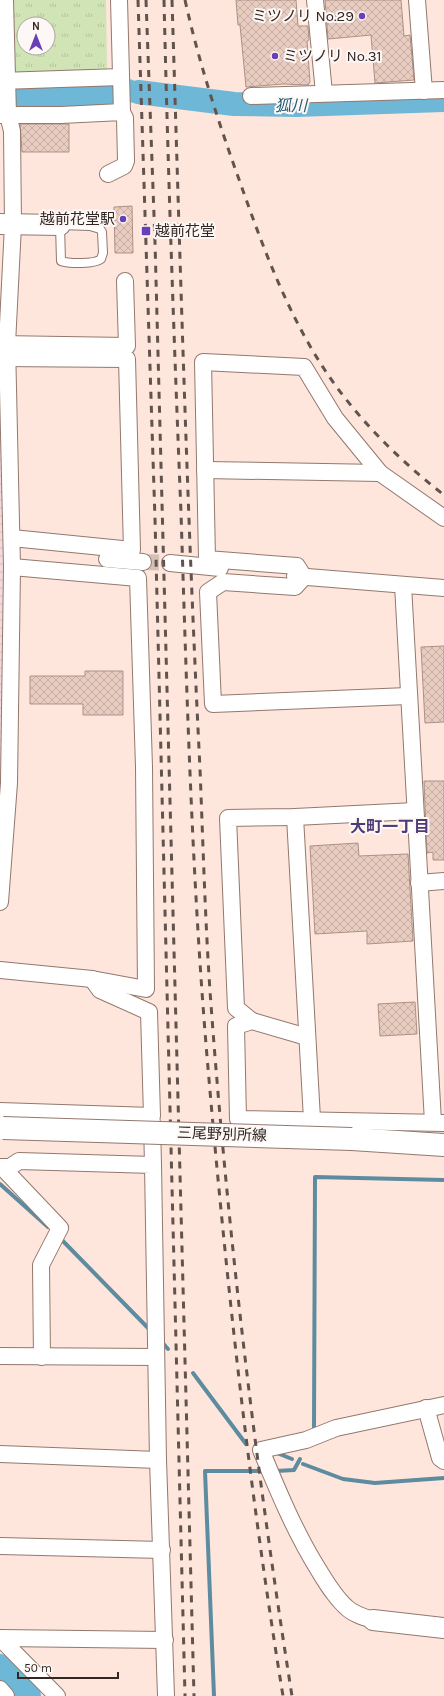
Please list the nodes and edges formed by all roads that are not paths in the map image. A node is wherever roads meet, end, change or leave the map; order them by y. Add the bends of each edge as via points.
1 (5, 0) edge
2 (119, 0) edge
3 (315, 0) edge
4 (417, 0) edge
5 (6, 83) edge
6 (444, 90) edge
7 (424, 91) junction
8 (122, 93) junction
9 (324, 93) junction
10 (251, 96) dead end
11 (6, 113) edge
12 (108, 174) dead end
13 (7, 225) edge
14 (60, 225) junction
15 (125, 281) dead end
16 (4, 351) edge
17 (127, 353) junction
18 (205, 470) junction
19 (380, 473) junction
20 (444, 518) edge
21 (12, 543) junction
22 (143, 562) tunnel mouth
23 (170, 563) tunnel mouth
24 (12, 567) junction
25 (304, 577) junction
26 (403, 585) junction
27 (444, 588) edge
28 (408, 696) junction
29 (415, 811) junction
30 (295, 817) junction
31 (444, 881) edge
32 (419, 883) junction
33 (0, 902) edge
34 (0, 970) edge
35 (92, 979) junction
36 (252, 1021) junction
37 (307, 1037) junction
38 (152, 1116) junction
39 (312, 1119) junction
40 (1, 1122) edge
41 (438, 1122) edge
42 (444, 1145) edge
43 (153, 1165) junction
44 (1, 1167) edge
45 (0, 1356) edge
46 (42, 1357) junction
47 (156, 1357) junction
48 (444, 1405) edge
49 (426, 1408) junction
50 (0, 1454) edge
51 (158, 1460) junction
52 (444, 1461) edge
53 (0, 1546) edge
54 (162, 1550) junction
55 (373, 1620) joint
56 (444, 1628) edge
57 (0, 1638) edge
58 (165, 1640) junction
59 (0, 1689) edge
60 (6, 1696) edge
61 (57, 1696) edge
62 (166, 1696) edge

1 - 5 street
2 - 8 street
3 - 9 street
4 - 7 street
5 - 8 street
5 - 11 street
6 - 7 street
7 - 9 street
8 - 11 street via 61,115
8 - 12 street via 126,161 124,166
9 - 10 street
11 - 13 street via 12,131
13 - 14 street
13 - 16 street
14 - 14 lane via 100,229 103,253 101,259 93,262 61,261
15 - 17 street
16 - 17 street
16 - 21 street
17 - 21 street via 132,550
18 - 19 street
18 - 19 street via 203,362 304,367 335,418
18 - 25 street via 207,559 297,566
19 - 20 street
21 - 22 street
21 - 24 street
23 - 25 street
24 - 33 street via 9,783
24 - 35 street via 138,578 144,767 146,989
25 - 26 street
25 - 28 street via 295,587 223,582 208,592 213,704
26 - 27 street
26 - 28 street
28 - 29 street
29 - 30 street
29 - 32 street
30 - 36 street via 228,818 236,1008
30 - 37 street
31 - 32 street
32 - 41 street
34 - 35 street
35 - 38 street via 100,990 149,1012
36 - 37 street
36 - 39 street via 236,1026 238,1119
37 - 39 street
38 - 40 street
38 - 43 street
39 - 41 street
40 - 42 main road, 三尾野別所線, bridge
43 - 44 street via 19,1161 10,1167
43 - 47 street
44 - 46 street via 60,1228 41,1265
45 - 46 street
46 - 47 street
47 - 51 street
48 - 49 street
49 - 52 street via 440,1458
49 - 55 street via 336,1428 306,1440 261,1450 308,1553 329,1587 346,1607 360,1616
50 - 51 street
51 - 54 street
53 - 54 street
54 - 58 street
55 - 56 street
57 - 58 street
57 - 61 street
58 - 62 street
59 - 60 street

